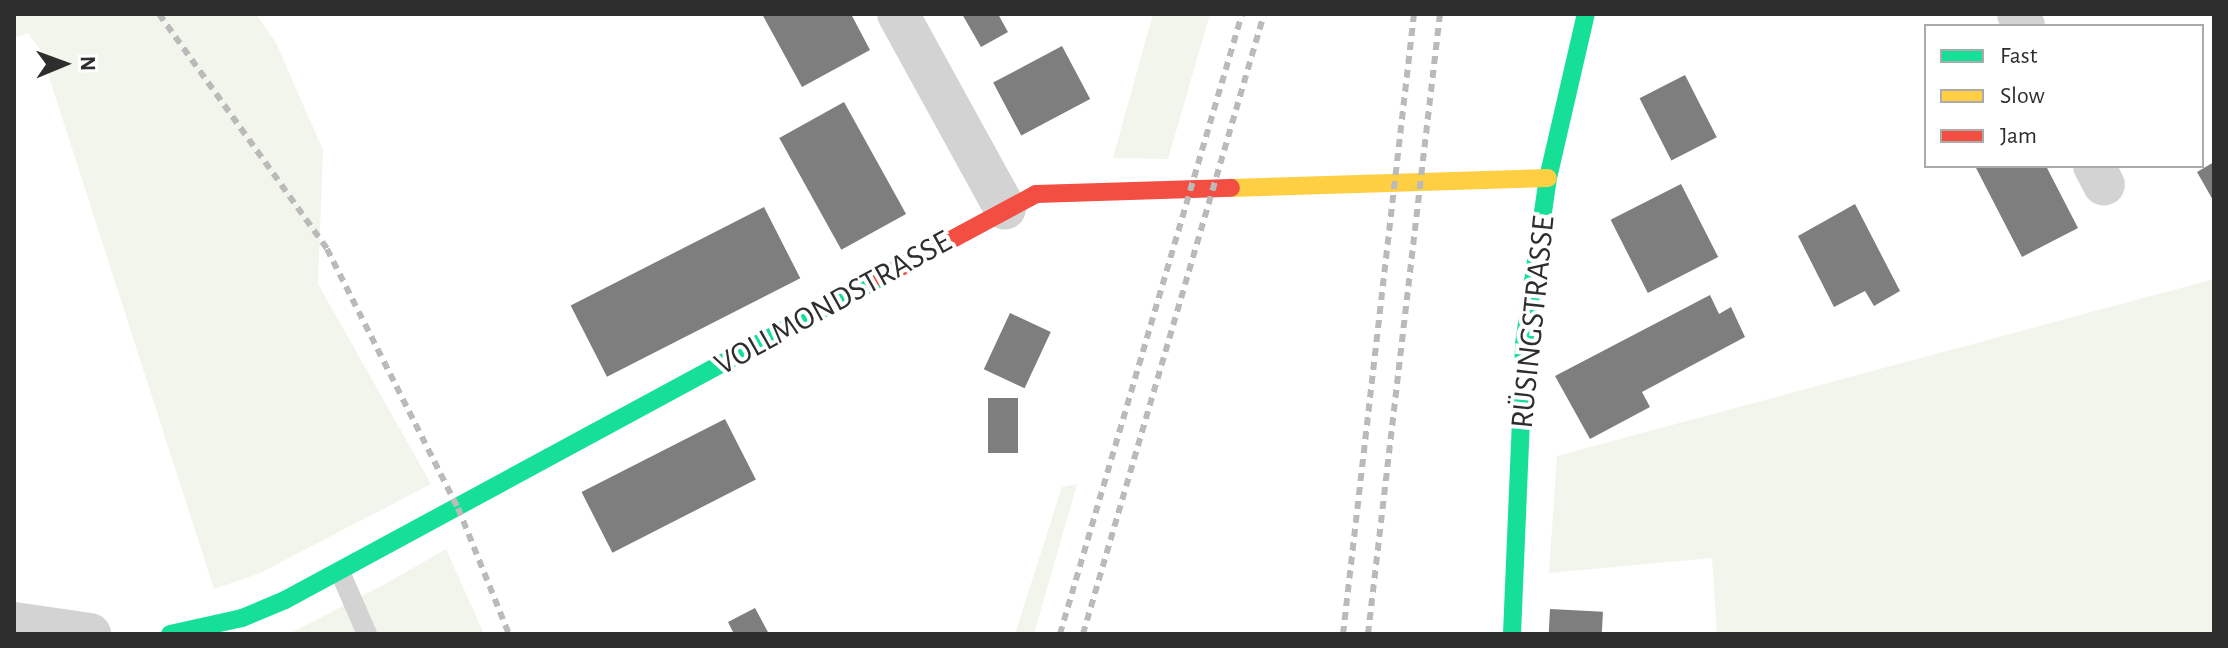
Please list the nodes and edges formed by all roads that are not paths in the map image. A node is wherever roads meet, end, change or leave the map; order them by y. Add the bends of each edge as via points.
1 (898, 14) edge
2 (1586, 14) edge
3 (1548, 178) junction
4 (1005, 209) junction
5 (340, 572) junction
6 (14, 623) edge
7 (90, 634) edge
8 (170, 634) edge
9 (367, 634) edge
10 (1512, 634) edge

1 - 4 street
2 - 3 street, RÜSINGSTRASSE
3 - 4 street, VOLLMONDSTRASSE via 1072,190 1036,194
3 - 10 street, RÜSINGSTRASSE via 1524,344
4 - 5 street, VOLLMONDSTRASSE
5 - 8 street, VOLLMONDSTRASSE via 242,618
5 - 9 lane
6 - 7 street

